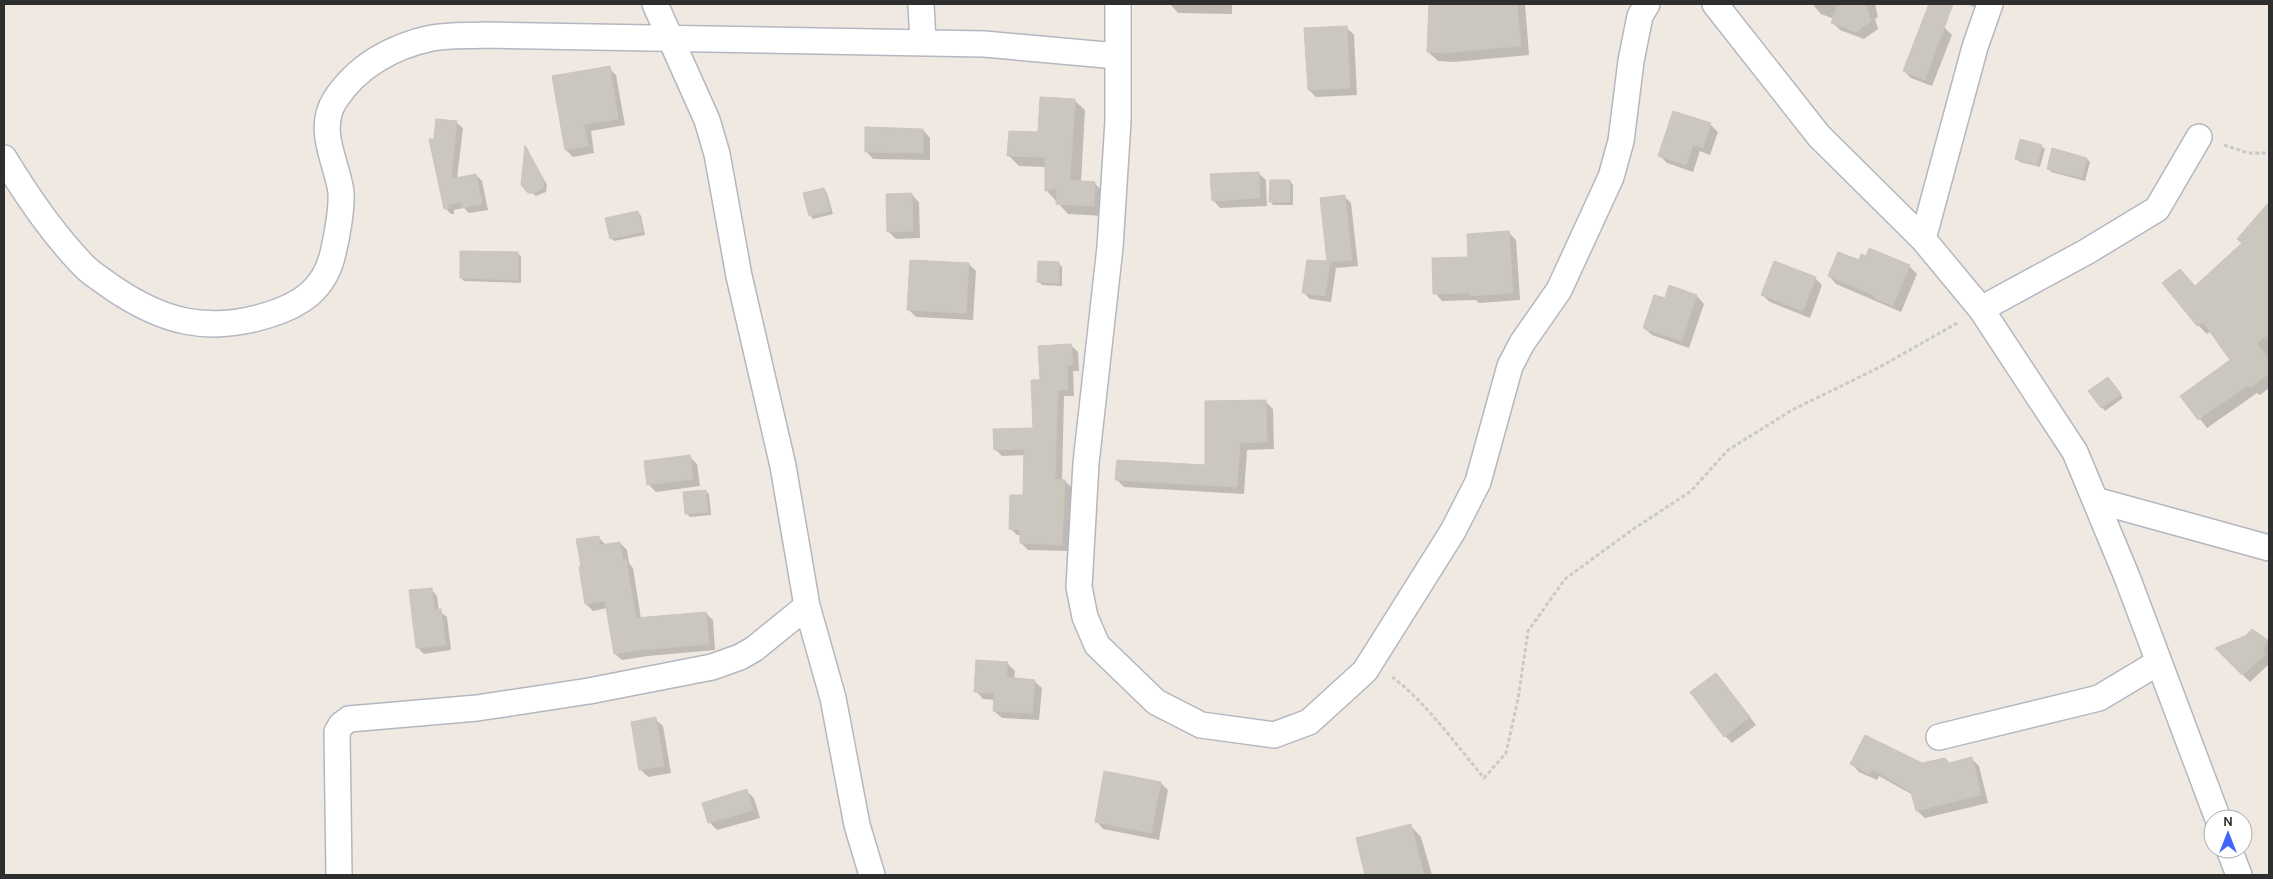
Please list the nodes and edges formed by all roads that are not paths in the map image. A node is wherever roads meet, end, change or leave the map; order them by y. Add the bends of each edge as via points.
1 (656, 4) edge
2 (921, 4) edge
3 (1118, 4) edge
4 (1648, 4) edge
5 (1715, 4) edge
6 (1990, 4) edge
7 (670, 37) junction
8 (924, 43) junction
9 (1117, 56) junction
10 (2199, 137) road end
11 (4, 158) edge
12 (1923, 238) junction
13 (1981, 309) junction
14 (2095, 500) junction
15 (2269, 548) edge
16 (807, 606) junction
17 (2159, 662) junction
18 (1939, 737) dead end
19 (2214, 809) edge
20 (2233, 859) edge
21 (339, 875) edge
22 (872, 875) edge
23 (2239, 875) edge

1 - 7 street
2 - 8 street
3 - 9 street
4 - 9 street via 1640,16 1621,142 1611,177 1558,290 1510,366 1478,482 1453,531 1365,671 1309,722 1274,735 1200,725 1156,702 1097,645 1085,617 1078,587 1086,463 1110,247 1118,120
5 - 12 street via 1819,136
6 - 12 street via 1975,47
7 - 8 street
7 - 11 street via 485,35 433,38 398,48 366,66 337,97 327,122 328,143 341,194 333,254 324,277 308,298 286,310 224,325 190,324 154,312 126,297 84,267 32,206
7 - 16 street via 707,120 717,154 739,276 783,466
8 - 9 street via 984,44
10 - 13 street via 2157,209
12 - 13 street
13 - 14 street via 2075,452
14 - 15 street
14 - 17 street
16 - 21 street via 754,649 712,667 476,708 349,719 340,725 337,732
16 - 22 street via 833,698 856,825
17 - 18 street via 2099,698
17 - 19 street
20 - 23 street

